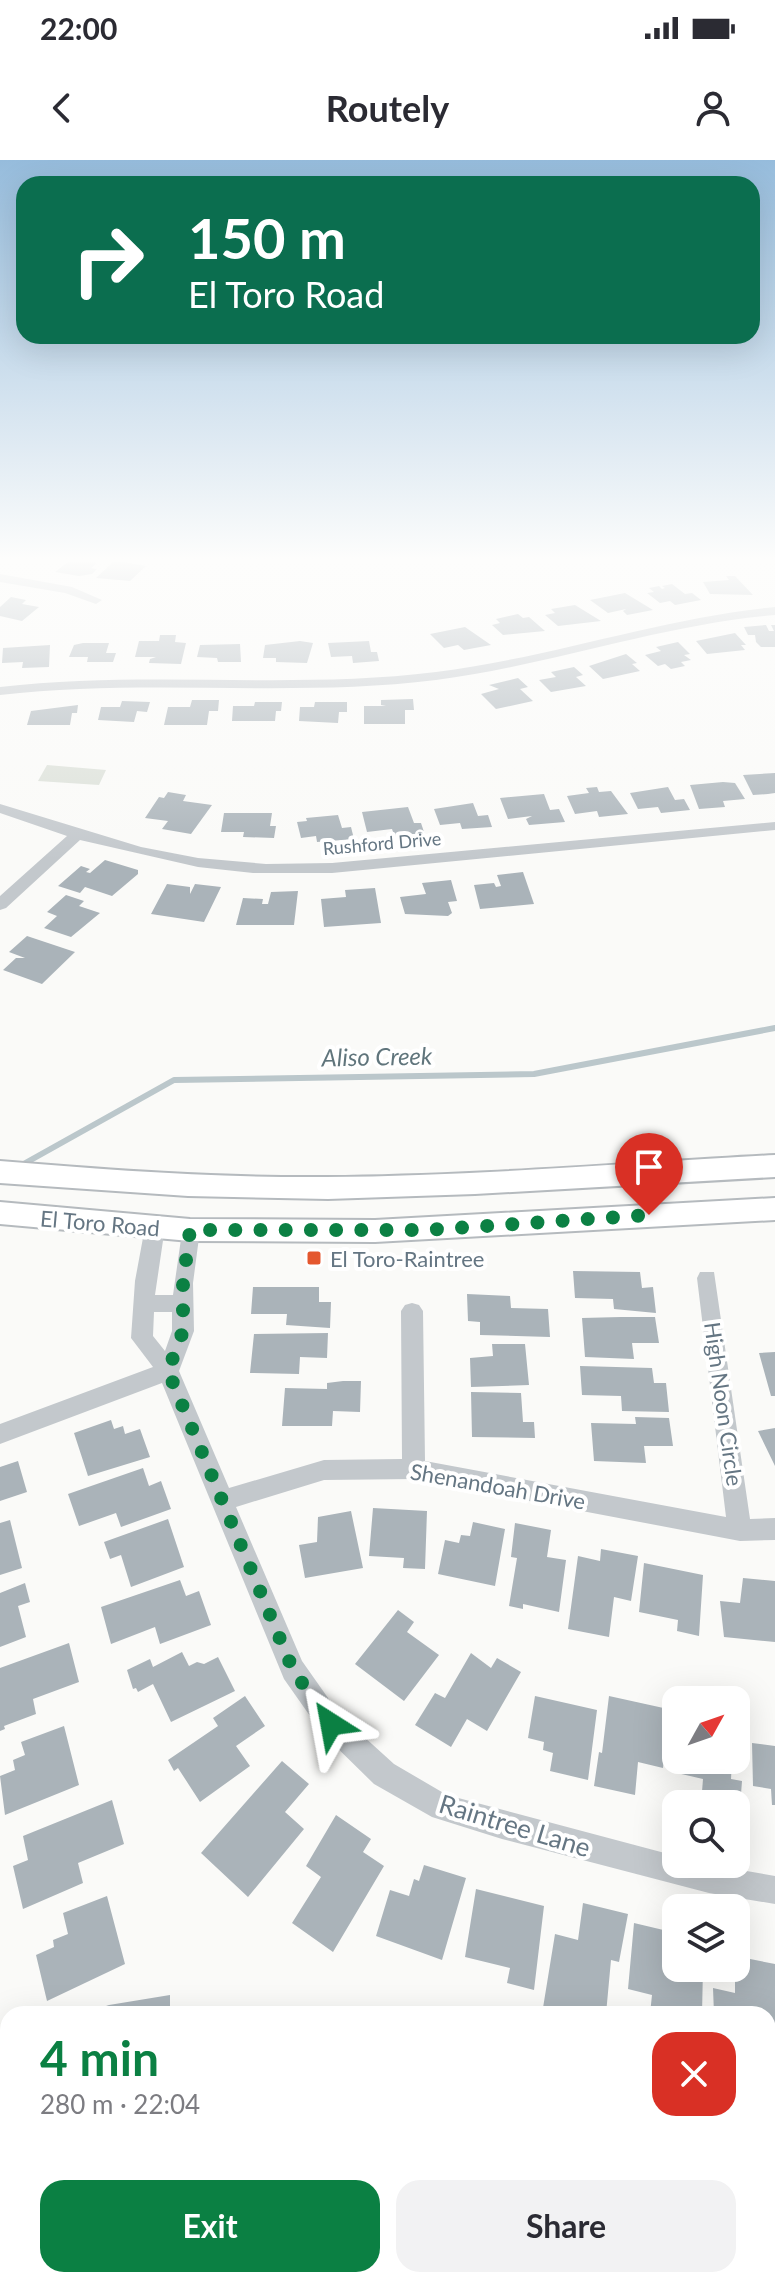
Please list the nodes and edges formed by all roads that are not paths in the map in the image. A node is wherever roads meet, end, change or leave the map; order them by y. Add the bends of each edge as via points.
1 (506, 661) edge
2 (0, 691) edge
3 (0, 808) edge
4 (775, 826) edge
5 (79, 833) junction
6 (0, 905) edge
7 (775, 1166) edge
8 (0, 1172) edge
9 (775, 1209) edge
10 (13, 1215) edge
11 (155, 1227) junction
12 (190, 1230) junction
13 (707, 1278) dead end
14 (183, 1303) junction
15 (144, 1304) junction
16 (412, 1311) dead end
17 (168, 1371) junction
18 (0, 1434) edge
19 (414, 1469) junction
20 (224, 1500) junction
21 (775, 1529) edge
22 (740, 1530) junction
23 (775, 1890) edge

1 - 2 street via 437,676 324,684 120,682
3 - 5 street, Rushford Drive
4 - 5 street, Rushford Drive via 332,868 205,863
5 - 6 street
7 - 8 main road, El Toro Road via 372,1187 216,1186
9 - 12 main road, El Toro Road via 426,1230
10 - 11 main road, El Toro Road
11 - 12 main road, El Toro Road
11 - 15 street, Raintree Lane
12 - 14 street
13 - 22 street, High Noon Circle
14 - 15 street
14 - 17 street via 183,1331
15 - 17 street, Raintree Lane via 142,1338
16 - 19 street
17 - 18 street
17 - 20 street, Raintree Lane
19 - 20 street, Shenandoah Drive via 324,1470
19 - 22 street, Shenandoah Drive
20 - 23 street, Raintree Lane via 293,1670 331,1724 384,1774 442,1807 502,1825 709,1879
21 - 22 street, Shenandoah Drive

